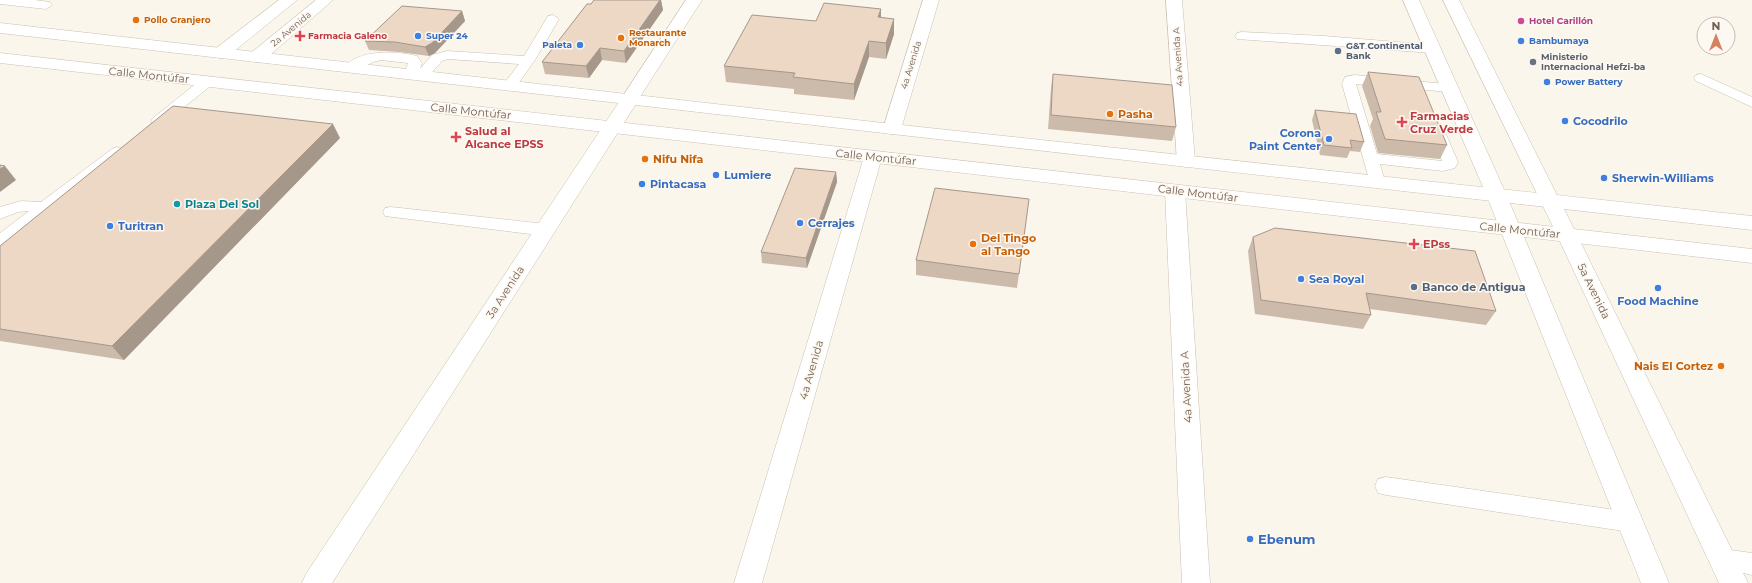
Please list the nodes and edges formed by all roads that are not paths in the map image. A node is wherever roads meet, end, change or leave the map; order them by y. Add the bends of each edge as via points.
1 (0, 0) edge
2 (288, 0) edge
3 (325, 0) edge
4 (694, 0) edge
5 (931, 0) edge
6 (1174, 0) edge
7 (1411, 0) edge
8 (1451, 0) edge
9 (50, 2) edge
10 (32, 16) dead end
11 (553, 19) dead end
12 (0, 28) edge
13 (1242, 36) dead end
14 (1433, 49) junction
15 (221, 53) junction
16 (257, 57) junction
17 (0, 58) edge
18 (528, 60) junction
19 (416, 75) junction
20 (1701, 78) dead end
21 (208, 81) junction
22 (510, 85) junction
23 (1450, 88) junction
24 (630, 99) junction
25 (1425, 99) junction
26 (1752, 103) edge
27 (612, 127) junction
28 (892, 129) junction
29 (145, 130) edge
30 (126, 145) edge
31 (874, 156) junction
32 (1371, 158) junction
33 (1186, 161) junction
34 (1378, 182) junction
35 (1175, 191) junction
36 (1496, 194) junction
37 (1550, 201) junction
38 (44, 208) junction
39 (391, 212) dead end
40 (0, 214) edge
41 (1752, 223) edge
42 (1510, 229) junction
43 (546, 230) junction
44 (1567, 235) junction
45 (0, 242) edge
46 (1752, 256) edge
47 (1386, 486) dead end
48 (1630, 522) junction
49 (1723, 559) junction
50 (1752, 564) edge
51 (316, 583) edge
52 (748, 583) edge
53 (1196, 583) edge
54 (1655, 583) edge
55 (1734, 583) edge

1 - 9 lane
2 - 15 street
3 - 16 street, 2a Avenida
4 - 24 street, 3a Avenida
5 - 28 street, 4a Avenida
6 - 33 street, 4a Avenida A
7 - 14 street
8 - 37 street, 5a Avenida
9 - 10 lane
11 - 18 lane
12 - 15 street
13 - 14 lane
14 - 23 street
15 - 16 street
16 - 19 street
17 - 21 street, Calle Montúfar
18 - 19 lane via 447,55 437,58
18 - 22 lane
19 - 22 street
20 - 26 lane
21 - 27 street, Calle Montúfar
21 - 29 lane
22 - 24 street
23 - 25 lane
23 - 36 street
24 - 27 street, 3a Avenida
24 - 28 street
25 - 32 lane via 1449,165
25 - 32 lane via 1355,79 1350,80 1349,84
27 - 31 street, Calle Montúfar
27 - 43 street, 3a Avenida
28 - 33 street
30 - 38 lane
31 - 35 street, Calle Montúfar
31 - 52 street, 4a Avenida
32 - 34 lane
33 - 34 street
34 - 36 street
35 - 42 street, Calle Montúfar
35 - 53 street, 4a Avenida A
36 - 37 street
36 - 42 street
37 - 41 street
37 - 44 street, 5a Avenida
38 - 40 lane via 30,204
38 - 45 lane
39 - 43 lane
42 - 44 street, Calle Montúfar
42 - 48 street
43 - 51 street, 3a Avenida
44 - 46 street, Calle Montúfar
44 - 49 street, 5a Avenida
47 - 48 lane
48 - 54 street
49 - 50 lane
49 - 55 street, 5a Avenida

